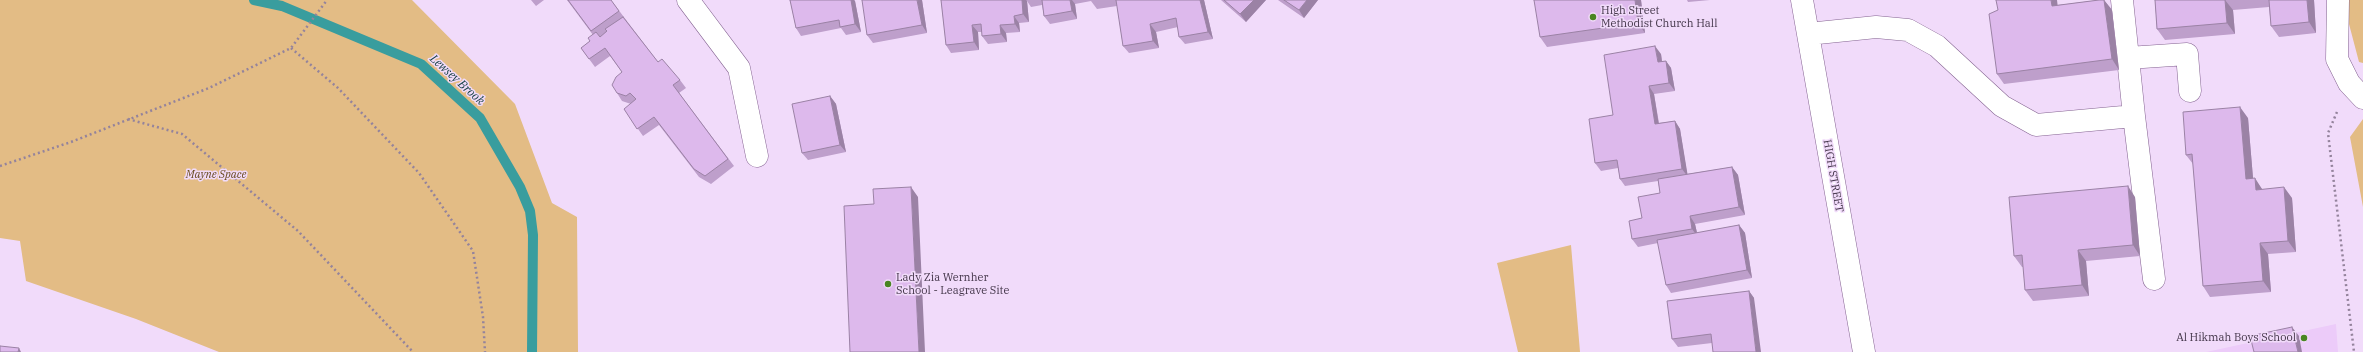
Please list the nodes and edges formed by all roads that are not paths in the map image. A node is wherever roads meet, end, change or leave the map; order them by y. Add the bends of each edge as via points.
1 (688, 0) edge
2 (1802, 0) edge
3 (2122, 0) edge
4 (2338, 0) edge
5 (1808, 34) junction
6 (2128, 58) junction
7 (2356, 90) edge
8 (2190, 92) dead end
9 (2134, 116) junction
10 (757, 156) dead end
11 (2154, 279) dead end
12 (1864, 352) edge

1 - 10 street via 739,68
2 - 5 street, HIGH STREET
3 - 6 street
4 - 7 street via 2337,58
5 - 9 street via 1876,27 1908,30 1937,46 2002,106 2036,125
5 - 12 street, HIGH STREET
6 - 8 street via 2186,54
6 - 9 street
9 - 11 street

